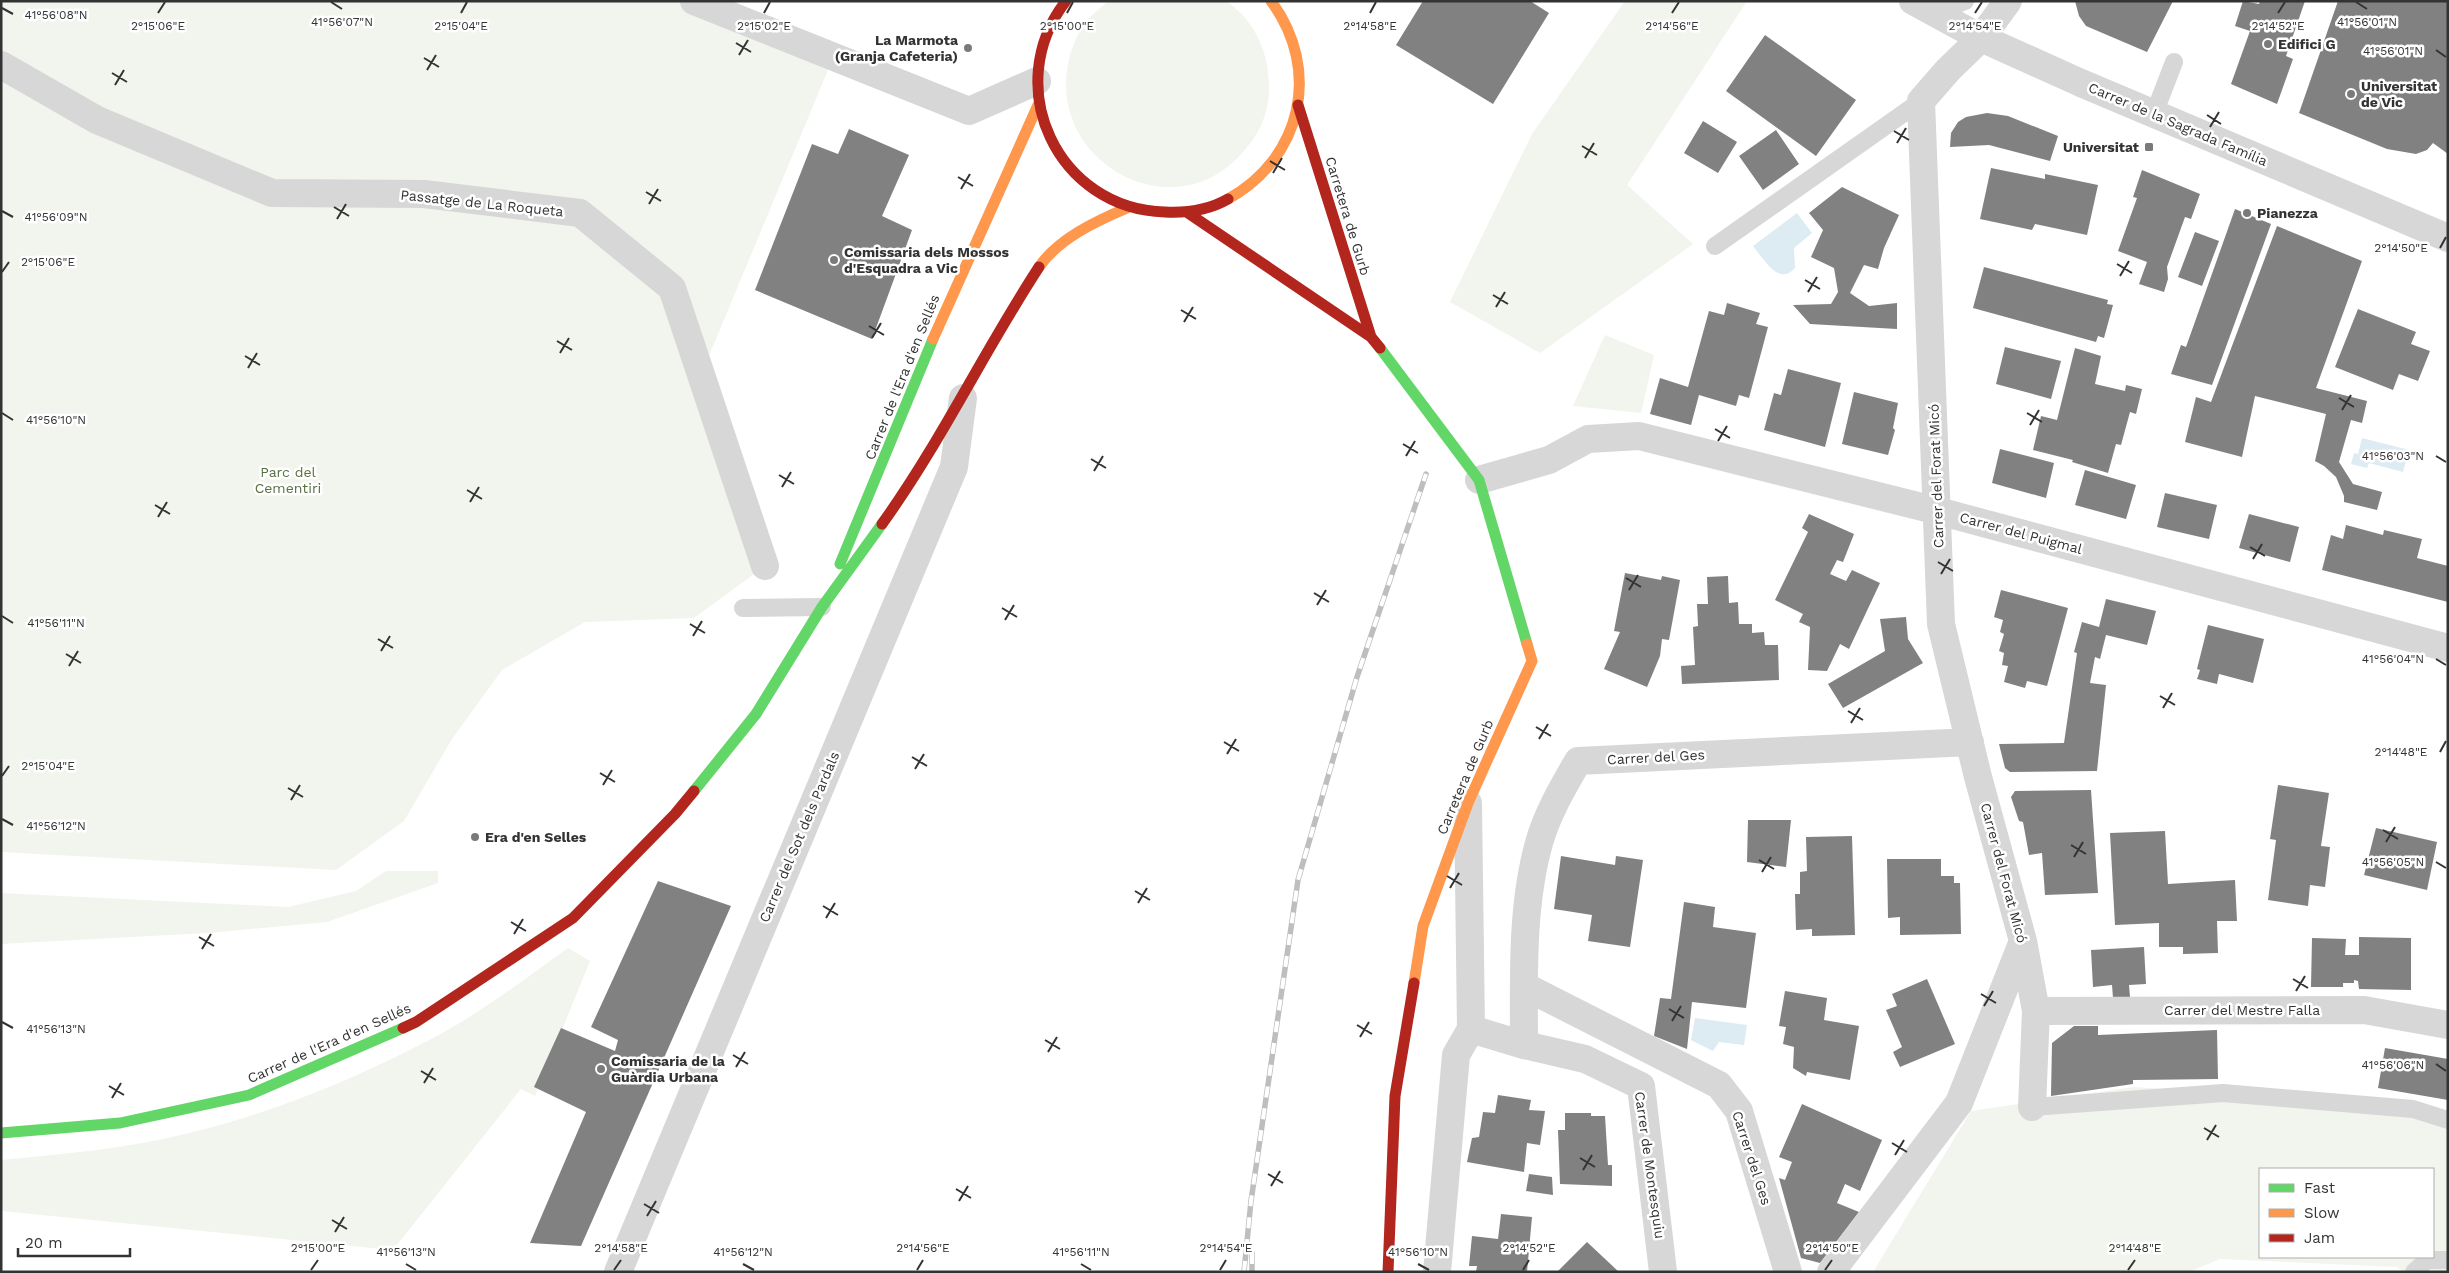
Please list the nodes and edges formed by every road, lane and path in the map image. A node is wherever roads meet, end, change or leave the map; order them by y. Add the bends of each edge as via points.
1 (694, 1) edge
2 (1066, 1) edge
3 (1965, 1) edge
4 (2008, 1) edge
5 (1273, 3) edge
6 (1923, 7) edge
7 (1981, 38) junction
8 (2174, 62) dead end
9 (1, 65) edge
10 (1038, 93) junction
11 (1921, 101) junction
12 (1298, 105) junction
13 (2154, 114) junction
14 (1126, 208) junction
15 (1188, 213) junction
16 (2448, 238) edge
17 (1715, 246) dead end
18 (1371, 337) junction
19 (963, 398) junction
20 (1480, 480) junction
21 (1938, 511) junction
22 (765, 566) dead end
23 (743, 608) dead end
24 (822, 608) junction
25 (2448, 648) edge
26 (1970, 742) junction
27 (1468, 803) junction
28 (2023, 941) junction
29 (1524, 986) junction
30 (2036, 1011) junction
31 (2448, 1025) edge
32 (1472, 1029) junction
33 (1524, 1045) junction
34 (2032, 1107) joint
35 (2448, 1120) edge
36 (1, 1133) edge
37 (2448, 1260) edge
38 (618, 1272) edge
39 (1388, 1272) edge
40 (1438, 1272) edge
41 (1663, 1272) edge
42 (1788, 1272) edge
43 (1831, 1272) edge
44 (2414, 1272) edge

1 - 10 street via 969,111
2 - 10 street via 1048,29 1039,56
3 - 6 lane
4 - 7 street
5 - 12 street via 1292,40 1298,62
6 - 7 street, Carrer de la Sagrada Família
7 - 11 street
7 - 13 street, Carrer de la Sagrada Família
8 - 13 lane
9 - 22 street, Passatge de La Roqueta via 97,120 272,193 424,194 580,212 672,288
10 - 14 street via 1051,142 1072,173 1098,193
10 - 24 street, Carrer de l'Era d'en Sellés
11 - 17 lane
11 - 21 street, Carrer del Forat Micó
12 - 15 street via 1275,161 1256,180 1212,207
12 - 18 street, Carretera de Gurb
13 - 16 street, Carrer de la Sagrada Família
14 - 15 street via 1156,214
14 - 19 street, Carrer de l'Era d'en Sellés via 1098,220 1047,255 1014,305
15 - 18 street, Carretera de Gurb
18 - 20 street, Carretera de Gurb
19 - 24 street, Carrer de l'Era d'en Sellés via 904,494
19 - 38 street, Carrer del Sot dels Pardals via 954,467
20 - 21 street, Carrer del Puigmal via 1548,460 1588,440 1640,436
20 - 27 street, Carretera de Gurb via 1532,661
21 - 25 street, Carrer del Puigmal
21 - 26 street, Carrer del Forat Micó via 1941,624
23 - 24 lane
24 - 36 street, Carrer de l'Era d'en Sellés via 756,714 676,814 573,918 416,1022 250,1095 120,1123
26 - 28 street, Carrer del Forat Micó
26 - 29 street, Carrer del Ges via 1578,761 1555,800 1539,844 1526,915
27 - 32 street
27 - 39 street, Carretera de Gurb via 1423,926 1395,1096
28 - 30 street, Carrer del Forat Micó
28 - 43 street via 1959,1103
29 - 33 street, Carrer del Ges
29 - 42 street, Carrer del Ges via 1720,1085 1739,1112
30 - 31 street, Carrer del Mestre Falla via 2364,1010
30 - 34 street, Carrer del Forat Micó
32 - 33 street, Carrer de Montesquiu
32 - 40 street via 1456,1054
33 - 41 street, Carrer de Montesquiu via 1585,1059 1641,1086
34 - 35 lane via 2223,1093 2413,1109
37 - 44 lane via 2427,1260

